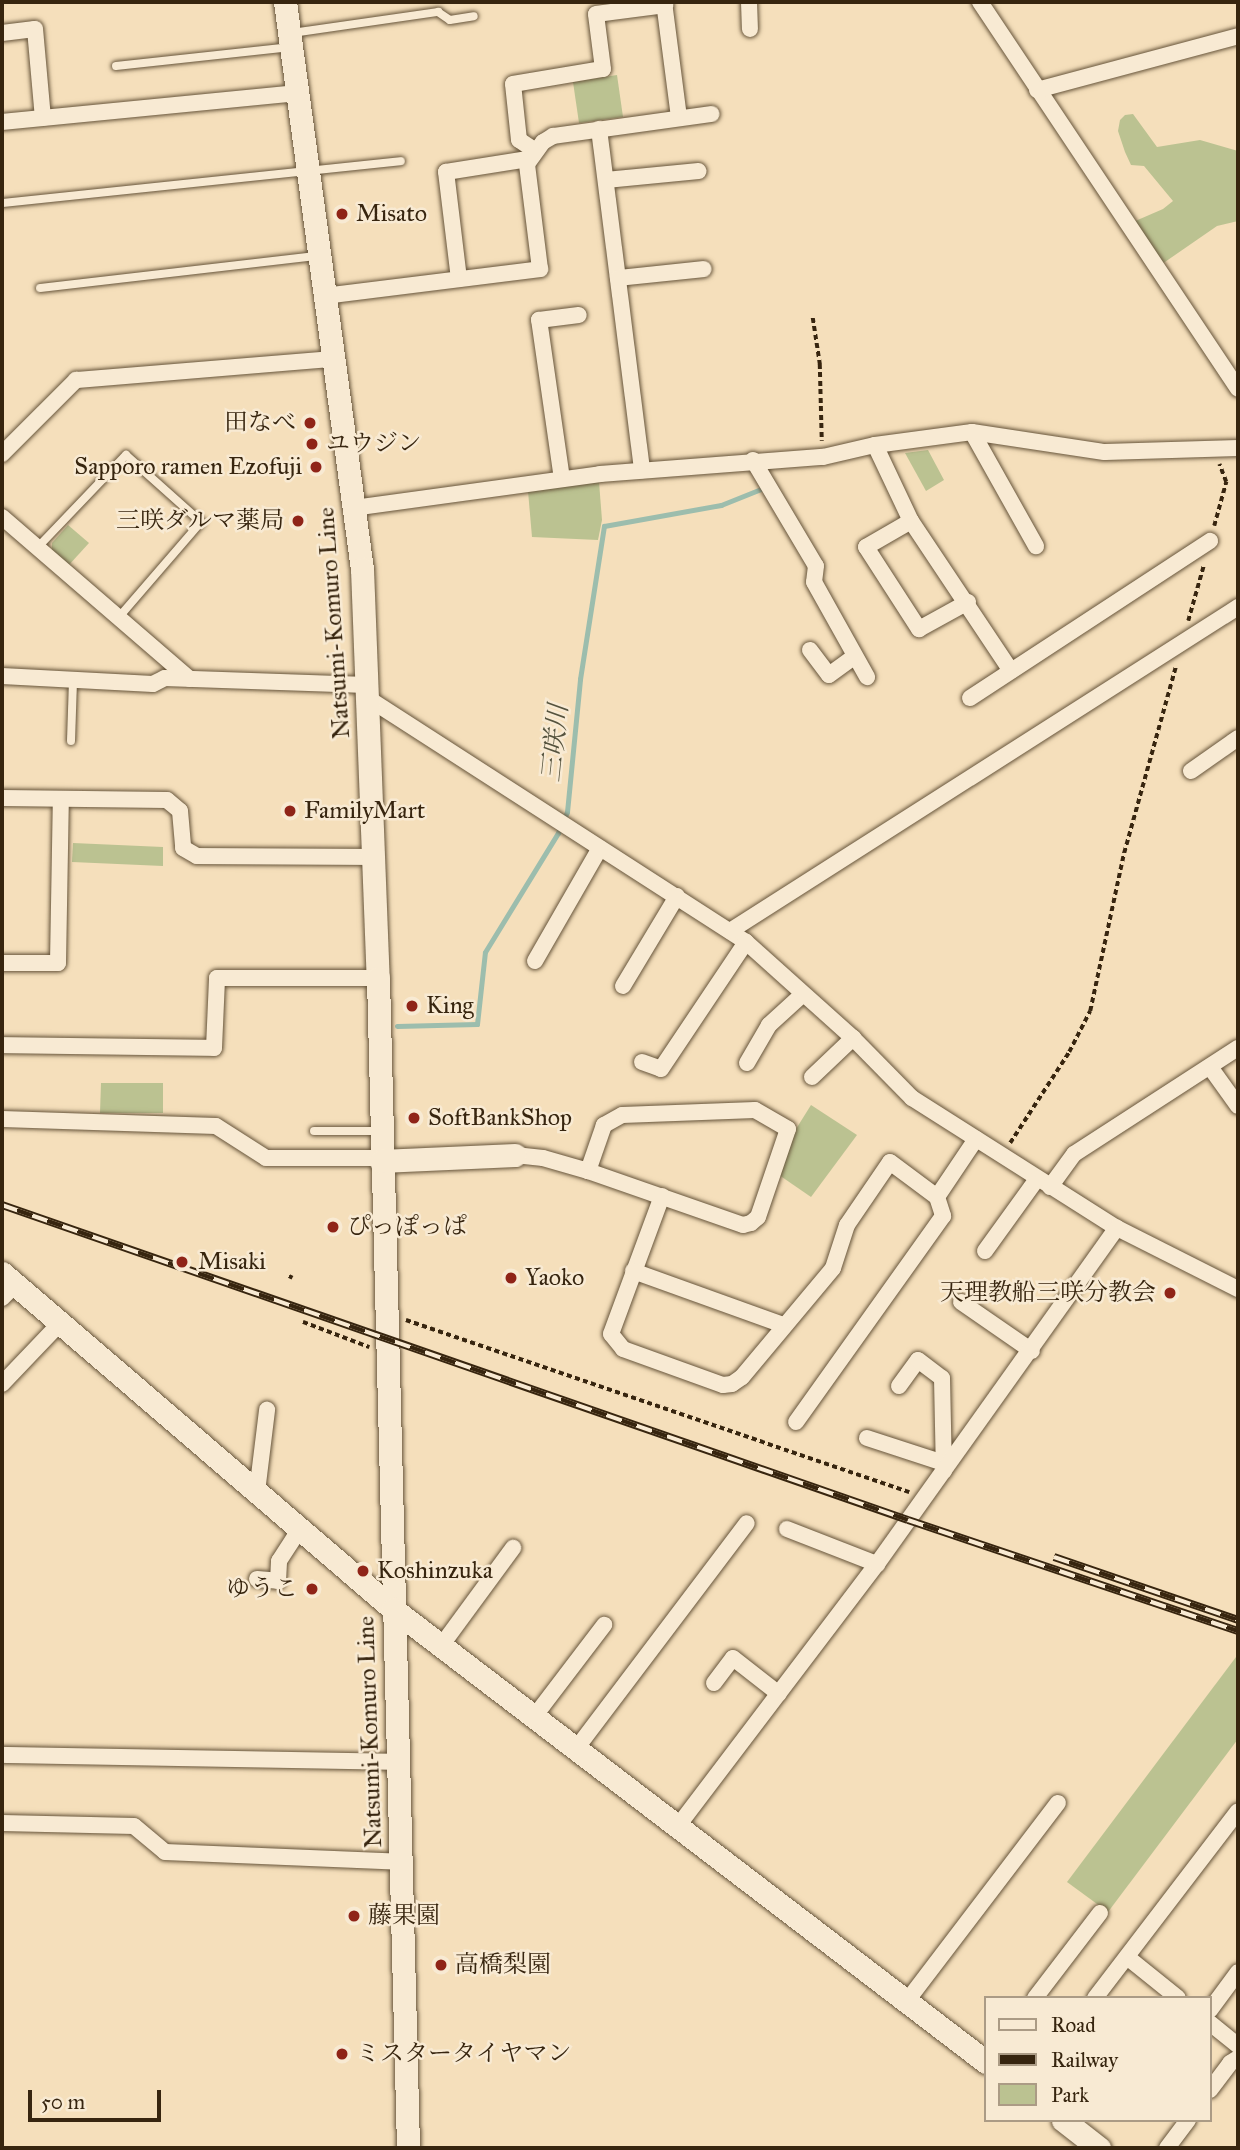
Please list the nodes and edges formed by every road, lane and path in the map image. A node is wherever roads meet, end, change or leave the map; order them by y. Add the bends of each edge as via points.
1 (285, 2) edge
2 (749, 2) edge
3 (980, 2) edge
4 (665, 3) edge
5 (474, 16) dead end
6 (750, 29) dead end
7 (2, 33) edge
8 (1238, 36) edge
9 (290, 40) junction
10 (116, 66) dead end
11 (1037, 90) junction
12 (298, 93) junction
13 (711, 114) dead end
14 (679, 117) junction
15 (43, 118) junction
16 (2, 122) edge
17 (599, 130) junction
18 (531, 155) junction
19 (401, 161) dead end
20 (307, 170) junction
21 (699, 171) dead end
22 (606, 180) junction
23 (2, 203) edge
24 (319, 256) junction
25 (704, 269) dead end
26 (618, 278) junction
27 (459, 279) junction
28 (40, 288) dead end
29 (324, 296) junction
30 (579, 315) dead end
31 (813, 318) dead end
32 (334, 359) junction
33 (1238, 389) edge
34 (972, 432) junction
35 (875, 446) junction
36 (1213, 448) junction
37 (1238, 448) edge
38 (2, 454) edge
39 (823, 457) junction
40 (753, 460) junction
41 (642, 470) junction
42 (562, 479) junction
43 (354, 508) junction
44 (911, 521) junction
45 (5, 527) edge
46 (1210, 541) junction
47 (1036, 546) dead end
48 (37, 548) junction
49 (968, 602) junction
50 (1238, 607) edge
51 (118, 618) junction
52 (1181, 644) junction
53 (810, 650) dead end
54 (854, 657) junction
55 (1011, 671) junction
56 (2, 677) edge
57 (867, 677) dead end
58 (190, 679) junction
59 (73, 680) junction
60 (366, 691) junction
61 (970, 698) dead end
62 (1238, 738) edge
63 (71, 741) dead end
64 (1191, 771) dead end
65 (2, 798) edge
66 (61, 799) junction
67 (600, 848) junction
68 (372, 857) junction
69 (677, 896) junction
70 (730, 931) junction
71 (746, 942) junction
72 (536, 961) dead end
73 (2, 962) edge
74 (378, 978) junction
75 (624, 986) dead end
76 (803, 994) junction
77 (853, 1038) junction
78 (2, 1045) edge
79 (1238, 1048) edge
80 (642, 1062) dead end
81 (747, 1063) dead end
82 (1210, 1067) junction
83 (813, 1077) dead end
84 (1238, 1106) edge
85 (2, 1119) edge
86 (314, 1130) dead end
87 (381, 1131) junction
88 (976, 1139) junction
89 (515, 1155) joint
90 (1001, 1156) junction
91 (382, 1159) junction
92 (588, 1171) junction
93 (1043, 1183) junction
94 (662, 1196) junction
95 (937, 1197) junction
96 (1117, 1228) junction
97 (985, 1251) dead end
98 (633, 1271) junction
99 (6, 1285) edge
100 (1238, 1289) edge
101 (961, 1302) dead end
102 (401, 1318) dead end
103 (303, 1322) dead end
104 (60, 1323) junction
105 (783, 1325) junction
106 (372, 1347) dead end
107 (1032, 1351) junction
108 (2, 1384) edge
109 (899, 1386) dead end
110 (267, 1410) dead end
111 (796, 1422) dead end
112 (867, 1438) dead end
113 (944, 1467) junction
114 (257, 1492) junction
115 (925, 1497) junction
116 (747, 1522) dead end
117 (300, 1529) junction
118 (787, 1529) dead end
119 (513, 1548) dead end
120 (877, 1564) junction
121 (257, 1579) dead end
122 (393, 1609) junction
123 (604, 1625) dead end
124 (441, 1646) junction
125 (714, 1683) dead end
126 (779, 1694) junction
127 (534, 1717) junction
128 (576, 1749) junction
129 (2, 1755) edge
130 (397, 1762) junction
131 (1058, 1803) dead end
132 (1238, 1811) edge
133 (2, 1823) edge
134 (678, 1826) junction
135 (400, 1862) junction
136 (1100, 1913) dead end
137 (1127, 1957) junction
138 (1238, 1972) edge
139 (1037, 1996) edge
140 (1097, 1996) edge
141 (1176, 1996) edge
142 (907, 2001) junction
143 (1212, 2007) edge
144 (1212, 2025) edge
145 (1238, 2046) edge
146 (984, 2059) edge
147 (1236, 2064) edge
148 (1212, 2088) edge
149 (1066, 2122) edge
150 (1186, 2122) edge
151 (408, 2148) edge
152 (1100, 2148) edge
153 (1167, 2148) edge

1 - 9 main road, Natsumi-Komuro Line
2 - 6 street
3 - 11 street
4 - 14 street
4 - 18 street via 596,13 603,69 513,84 519,140
5 - 9 lane via 450,20 439,12
7 - 15 street via 35,29
8 - 11 street
9 - 10 lane
9 - 12 main road, Natsumi-Komuro Line
11 - 33 street
12 - 15 street
12 - 20 main road, Natsumi-Komuro Line
13 - 14 street
14 - 17 street
15 - 16 street
17 - 18 street via 553,136
17 - 22 street
18 - 27 street via 446,172
18 - 27 street via 541,269
19 - 20 lane
20 - 23 lane
20 - 24 main road, Natsumi-Komuro Line
21 - 22 street
22 - 26 street
24 - 28 lane
24 - 29 main road, Natsumi-Komuro Line
25 - 26 street
26 - 41 street
27 - 29 street
29 - 32 main road, Natsumi-Komuro Line
30 - 42 street via 539,320
31 - 39 path via 820,364
32 - 38 street via 76,380
32 - 43 main road, Natsumi-Komuro Line
34 - 35 street
34 - 36 street via 1105,452
34 - 47 street
35 - 39 street
35 - 44 street
36 - 37 street
36 - 46 path via 1226,482
39 - 40 street
40 - 41 street
40 - 54 street via 816,566 814,582
41 - 42 street
42 - 43 street
43 - 60 main road, Natsumi-Komuro Line via 362,569
44 - 49 street
44 - 49 street via 866,547 919,629
45 - 48 street
46 - 52 path
46 - 55 street
48 - 51 street
48 - 51 lane via 126,455 201,522
49 - 55 street
50 - 52 street
51 - 58 street
52 - 70 street
52 - 90 path via 1124,853 1090,1011 1069,1052
53 - 54 street via 829,675
54 - 57 street
55 - 61 street
56 - 59 street
58 - 59 street via 165,678 153,684
58 - 60 street
59 - 63 lane
60 - 67 street
60 - 68 main road, Natsumi-Komuro Line
62 - 64 street
65 - 66 street
66 - 68 street via 167,800 180,811 183,848 197,856
66 - 73 street via 58,963
67 - 69 street
67 - 72 street
68 - 74 main road, Natsumi-Komuro Line
69 - 70 street
69 - 75 street
70 - 71 street
71 - 76 street
71 - 80 street via 661,1069
74 - 78 street via 217,978 214,1048
74 - 87 main road, Natsumi-Komuro Line
76 - 77 street
76 - 81 street via 769,1025
77 - 83 street
77 - 88 street via 912,1098
79 - 82 street
82 - 84 street
82 - 93 street via 1074,1154
85 - 91 street via 216,1126 266,1158
86 - 87 lane
87 - 91 main road, Natsumi-Komuro Line
88 - 90 street
88 - 95 street
89 - 91 main road
89 - 92 street
90 - 93 street
91 - 122 main road, Natsumi-Komuro Line
92 - 94 street
92 - 94 street via 604,1125 622,1115 755,1110 788,1129 758,1217 751,1223 743,1225
93 - 96 street
93 - 97 street
94 - 98 street
95 - 105 street via 890,1162 848,1225 833,1268
95 - 111 street via 943,1216
96 - 100 street
96 - 107 street
98 - 105 street
98 - 105 street via 611,1334 616,1343 710,1381 732,1384 742,1377
99 - 104 main road
101 - 107 street
102 - 115 path
103 - 106 path
104 - 108 street
104 - 114 main road
107 - 113 street
109 - 113 street via 918,1360 942,1378
110 - 114 street
112 - 113 street
113 - 115 street
114 - 117 main road
115 - 120 street
116 - 128 street
117 - 121 street via 279,1561 278,1581
117 - 122 main road
118 - 120 street
119 - 124 street
120 - 126 street
122 - 124 main road
122 - 130 main road, Natsumi-Komuro Line
123 - 127 street
124 - 127 main road
125 - 126 street via 733,1658
126 - 134 street
127 - 128 main road
128 - 134 main road
129 - 130 street
130 - 135 main road, Natsumi-Komuro Line
131 - 142 street
132 - 137 street
133 - 135 street via 134,1826 165,1852
134 - 142 main road
135 - 151 main road, Natsumi-Komuro Line
136 - 139 street
137 - 140 street
137 - 141 street
138 - 143 street
142 - 146 main road
144 - 145 street
147 - 148 street
149 - 152 main road
150 - 153 street

